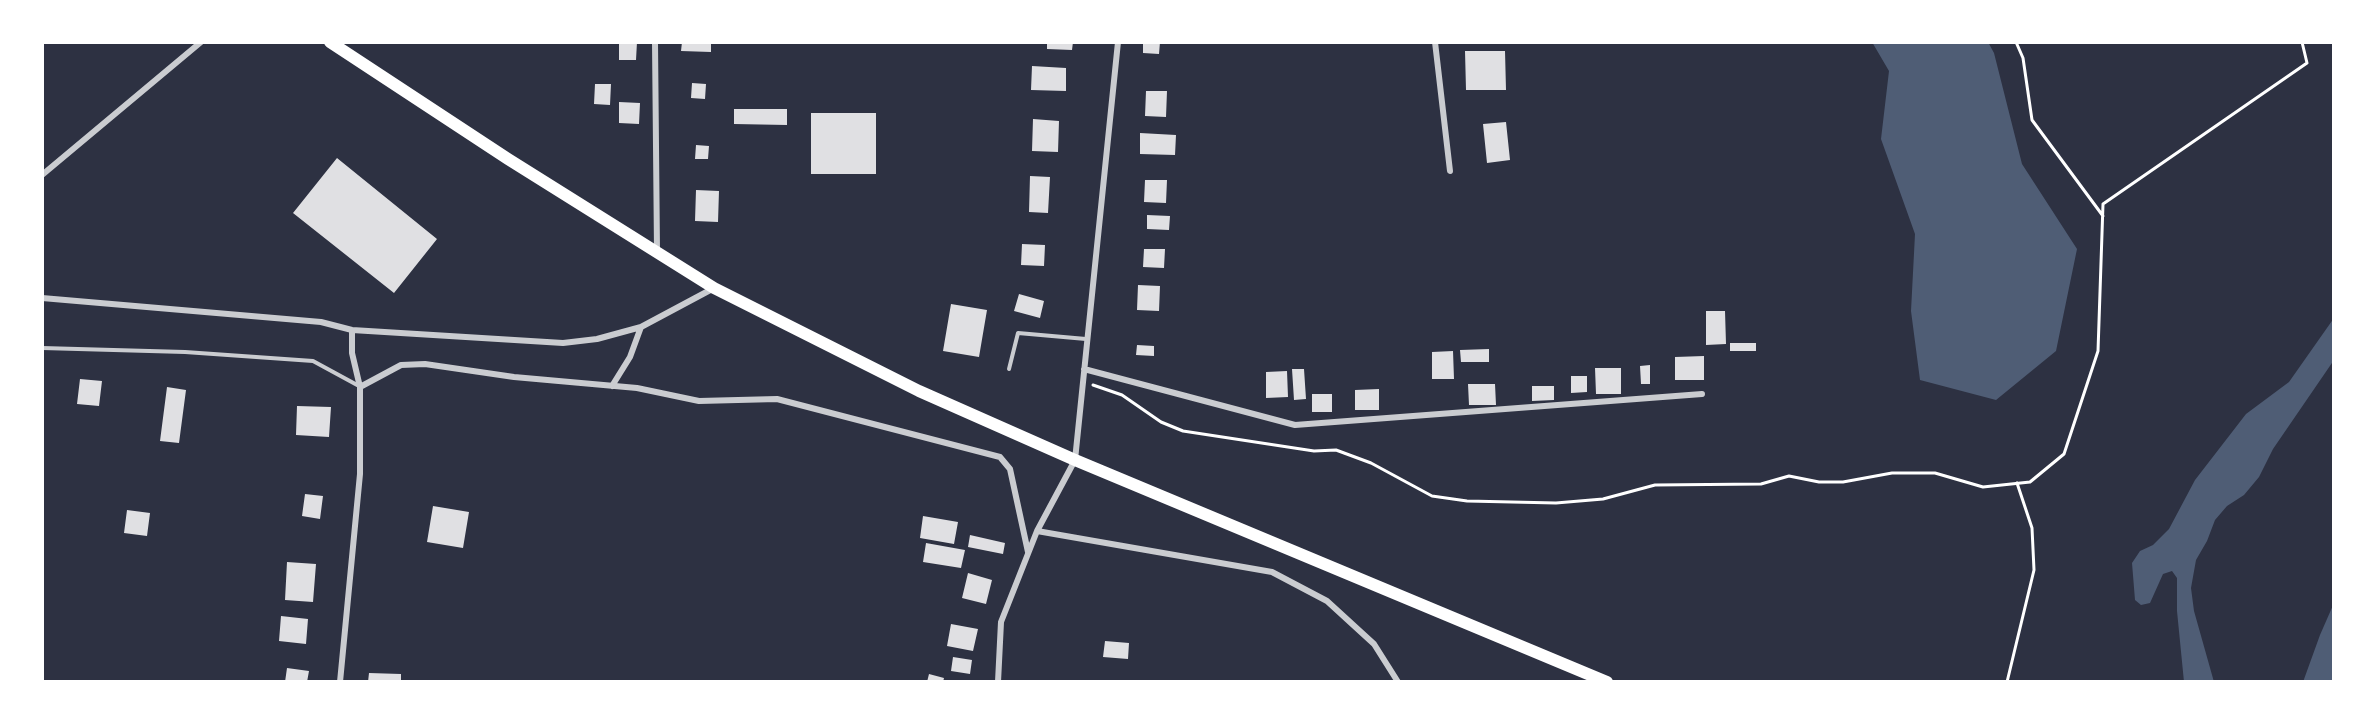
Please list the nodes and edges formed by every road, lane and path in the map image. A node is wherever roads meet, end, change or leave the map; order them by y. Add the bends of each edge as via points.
1 (201, 42) edge
2 (330, 42) edge
3 (655, 42) edge
4 (1118, 42) edge
5 (1435, 42) edge
6 (2016, 42) edge
7 (2302, 42) edge
8 (1450, 171) dead end
9 (42, 175) edge
10 (2104, 217) junction
11 (657, 253) junction
12 (714, 288) junction
13 (42, 298) edge
14 (641, 327) junction
15 (352, 330) junction
16 (1086, 339) junction
17 (42, 348) edge
18 (1009, 369) dead end
19 (1084, 369) junction
20 (1082, 381) junction
21 (612, 386) junction
22 (360, 387) junction
23 (1702, 394) dead end
24 (1075, 460) junction
25 (2017, 483) junction
26 (1037, 531) junction
27 (1028, 552) junction
28 (1396, 681) edge
29 (340, 682) edge
30 (998, 682) edge
31 (1607, 682) edge
32 (2007, 682) edge

1 - 9 street
2 - 11 highway
3 - 11 street
4 - 16 street
5 - 8 street
6 - 10 path via 2023,58 2032,120
7 - 10 path via 2307,63 2103,204
10 - 25 path via 2098,351 2076,423 2064,454 2030,482
11 - 12 highway
12 - 14 street
12 - 24 highway via 919,391
13 - 15 street via 321,322
14 - 15 street via 597,339 562,343
14 - 21 street via 630,357
15 - 22 street via 352,353
16 - 18 lane via 1018,333
16 - 19 street
17 - 22 lane via 313,361
19 - 20 street
19 - 23 street via 1295,425
20 - 24 street
20 - 25 path via 1122,395 1161,422 1183,431 1302,450 1336,450 1371,463 1432,496 1467,501 1603,499 1654,485 1749,485 1789,476 1843,482 1892,473 1935,473 1983,487
21 - 22 street via 425,364 401,365
21 - 27 street via 699,401 777,399 1000,457 1010,469
22 - 29 street via 360,474
24 - 26 street
24 - 31 highway
25 - 32 path via 2032,528 2034,570
26 - 27 street
26 - 28 street via 1272,572 1327,601 1374,644
27 - 30 street via 1001,622

